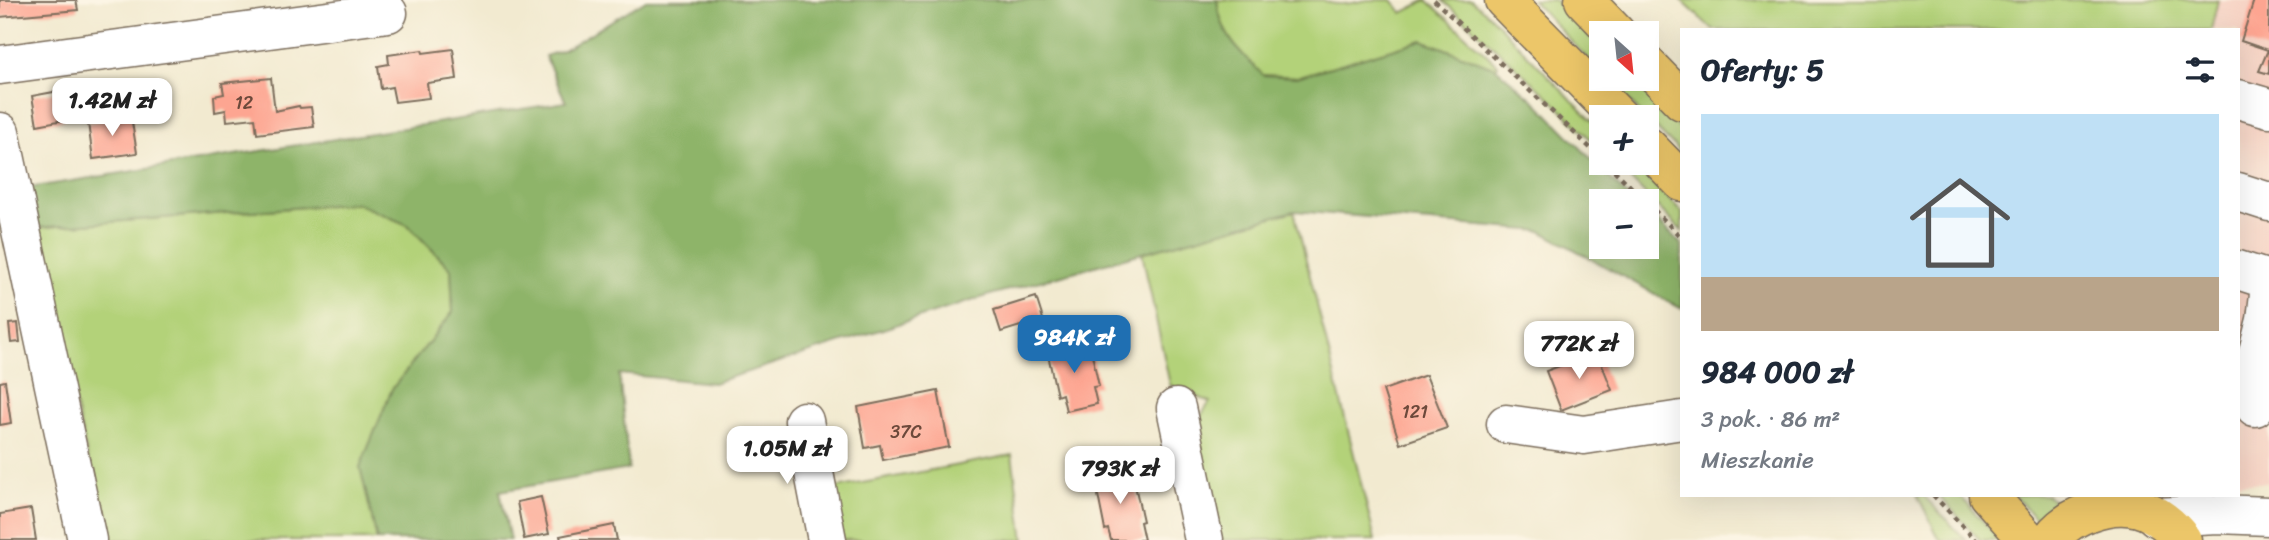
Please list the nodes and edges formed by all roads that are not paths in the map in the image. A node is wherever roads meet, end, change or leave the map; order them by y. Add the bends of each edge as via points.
1 (1584, 0) edge
2 (1505, 2) edge
3 (388, 13) dead end
4 (1604, 21) edge
5 (0, 65) edge
6 (1659, 77) edge
7 (1680, 99) edge
8 (2240, 100) edge
9 (1607, 105) edge
10 (2269, 108) edge
11 (0, 132) edge
12 (1659, 158) edge
13 (1680, 180) edge
14 (2240, 193) edge
15 (2269, 202) edge
16 (8, 206) edge
17 (2240, 271) edge
18 (2269, 280) edge
19 (2269, 294) edge
20 (1176, 408) dead end
21 (2254, 408) edge
22 (1680, 419) edge
23 (804, 421) dead end
24 (1506, 425) dead end
25 (1990, 497) edge
26 (2101, 501) edge
27 (2269, 516) edge
28 (2169, 529) edge
29 (87, 540) edge
30 (827, 540) edge
31 (1205, 540) edge
32 (2028, 540) edge
33 (2050, 540) edge

1 - 4 main road
2 - 9 main road
3 - 5 street
6 - 7 main road
8 - 10 street
11 - 16 street
12 - 13 main road
14 - 15 street
16 - 29 street
17 - 18 street
19 - 21 street via 2255,363
20 - 31 street
22 - 24 street via 1584,435
23 - 30 street
25 - 32 main road
26 - 28 main road via 2138,508
26 - 33 main road
27 - 28 street via 2218,514

